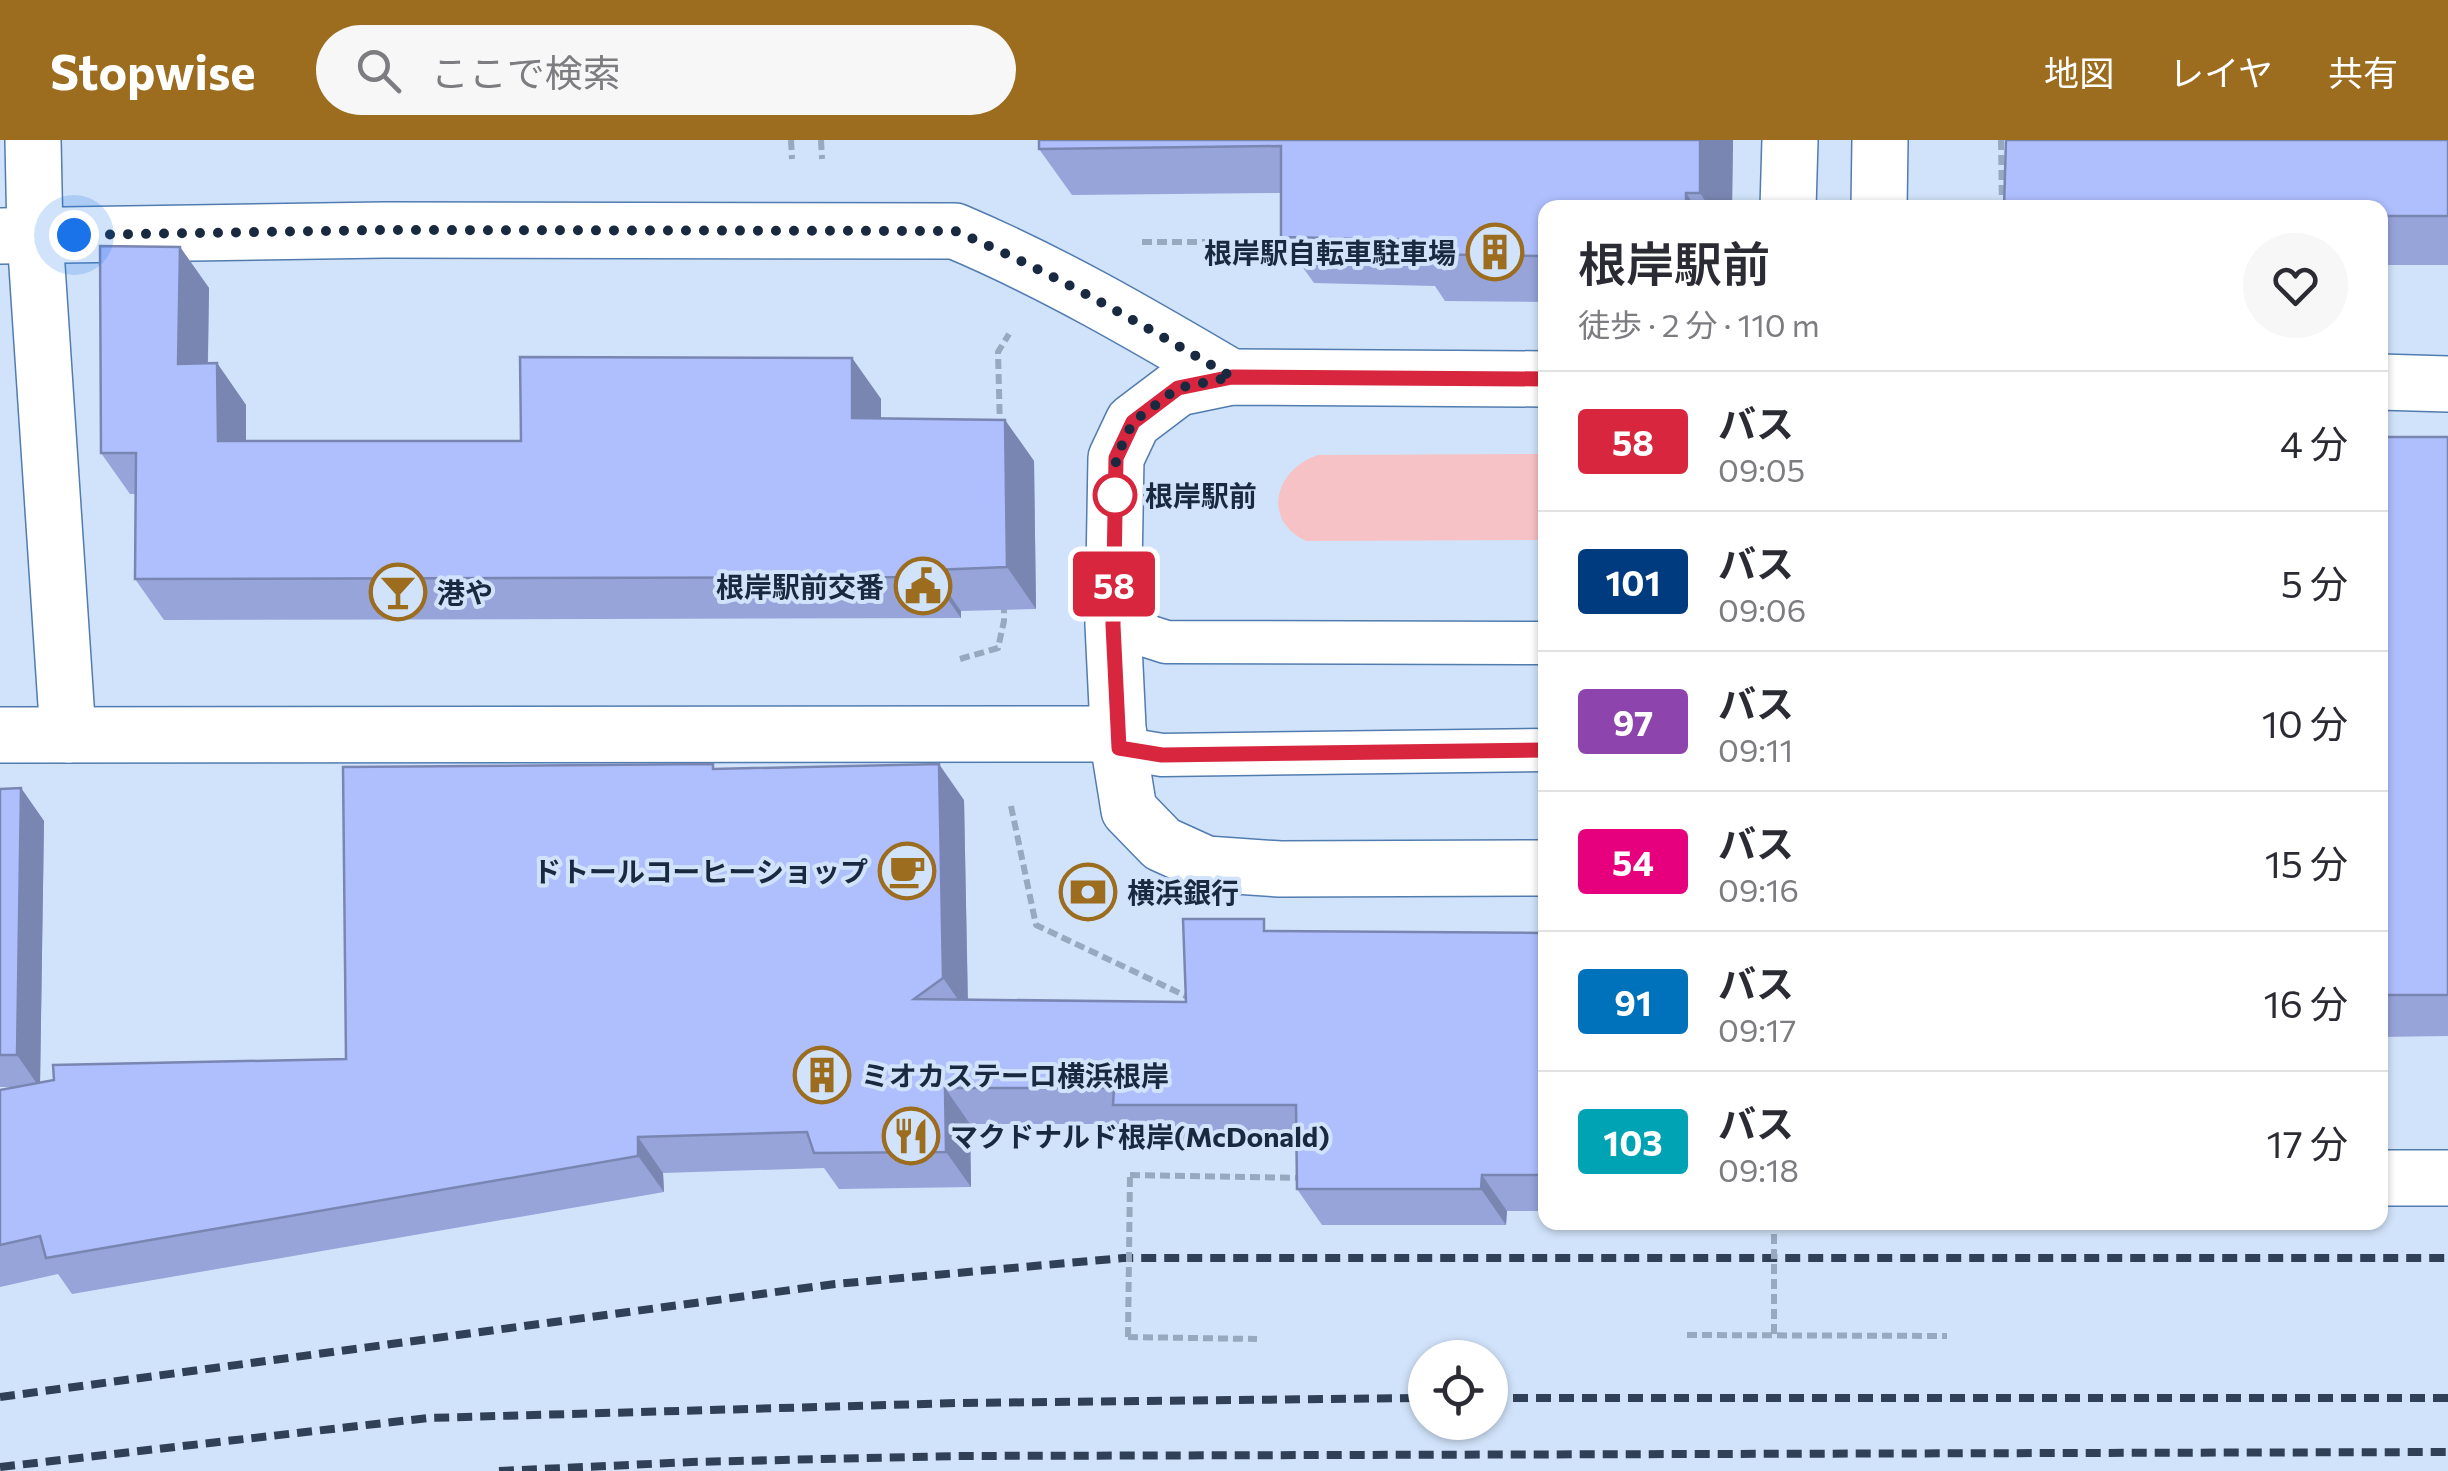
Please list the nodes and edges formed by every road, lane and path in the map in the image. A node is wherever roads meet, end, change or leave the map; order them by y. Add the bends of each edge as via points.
1 (33, 140) edge
2 (1790, 140) edge
3 (1880, 140) edge
4 (2002, 140) edge
5 (1788, 200) edge
6 (1878, 200) edge
7 (2002, 200) edge
8 (18, 236) edge
9 (1134, 242) dead end
10 (1305, 242) edge
11 (1016, 323) dead end
12 (1232, 377) junction
13 (1538, 379) edge
14 (2388, 382) edge
15 (2448, 384) edge
16 (1000, 448) edge
17 (1004, 582) edge
18 (1113, 625) junction
19 (1538, 643) edge
20 (947, 662) dead end
21 (0, 735) edge
22 (68, 735) junction
23 (1119, 741) junction
24 (1538, 750) edge
25 (1010, 799) dead end
26 (1538, 868) edge
27 (1202, 1004) edge
28 (1322, 1178) edge
29 (2388, 1178) edge
30 (2448, 1178) edge
31 (1774, 1230) edge
32 (1774, 1334) junction
33 (1687, 1335) dead end
34 (1947, 1336) dead end
35 (1257, 1338) dead end

1 - 8 street
2 - 5 street
3 - 6 street
4 - 7 path
8 - 12 street via 955,231 1073,285
8 - 22 street
9 - 10 path
11 - 16 path via 998,352
12 - 13 street
12 - 18 street via 1178,388 1133,422 1116,458
14 - 15 street
17 - 20 path via 998,648
18 - 19 lane via 1166,642
18 - 23 street
21 - 22 street
22 - 23 street
23 - 24 lane via 1162,755
23 - 26 street via 1129,810 1162,844 1206,864
25 - 27 path via 1036,925
28 - 35 path, bridge via 1130,1175 1128,1337
29 - 30 street
31 - 32 path, bridge
32 - 33 path
32 - 34 path

